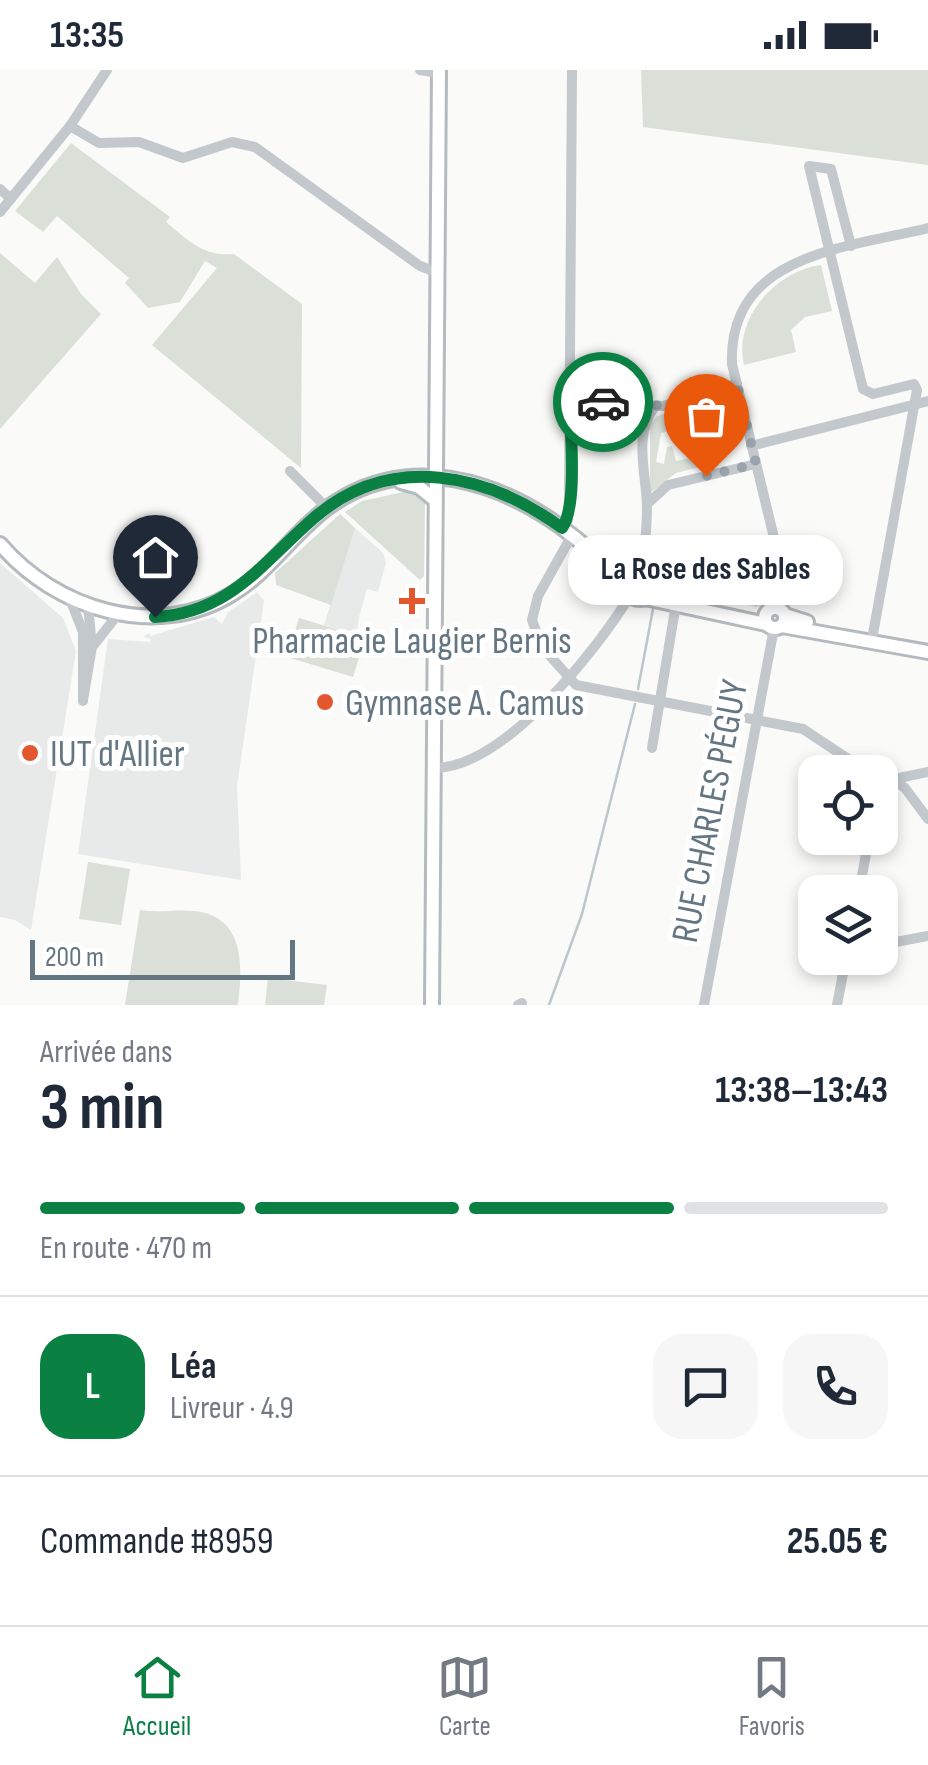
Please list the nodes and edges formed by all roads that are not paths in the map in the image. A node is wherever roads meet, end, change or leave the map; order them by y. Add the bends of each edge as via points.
1 (107, 70) edge
2 (420, 70) edge
3 (572, 70) edge
4 (439, 71) edge
5 (70, 126) junction
6 (0, 189) edge
7 (11, 199) junction
8 (0, 212) edge
9 (928, 228) edge
10 (851, 246) junction
11 (828, 252) junction
12 (436, 272) junction
13 (737, 384) junction
14 (928, 401) edge
15 (570, 402) junction
16 (916, 404) junction
17 (655, 406) junction
18 (751, 446) junction
19 (756, 464) junction
20 (290, 471) dead end
21 (436, 477) junction
22 (383, 483) junction
23 (435, 500) junction
24 (647, 504) junction
25 (327, 508) junction
26 (567, 532) junction
27 (0, 544) edge
28 (644, 562) junction
29 (628, 566) junction
30 (608, 567) junction
31 (659, 579) junction
32 (621, 582) junction
33 (638, 597) junction
34 (70, 599) junction
35 (676, 604) junction
36 (88, 606) junction
37 (119, 613) junction
38 (775, 619) junction
39 (872, 634) junction
40 (928, 644) edge
41 (92, 647) junction
42 (928, 652) edge
43 (569, 678) junction
44 (660, 703) junction
45 (757, 720) junction
46 (652, 748) dead end
47 (844, 755) edge
48 (434, 768) junction
49 (928, 772) edge
50 (908, 776) junction
51 (898, 778) edge
52 (898, 785) edge
53 (906, 788) junction
54 (928, 819) edge
55 (928, 936) edge
56 (898, 942) edge
57 (843, 975) edge
58 (432, 1005) edge
59 (704, 1005) edge
60 (837, 1005) edge

1 - 5 street
2 - 4 street
3 - 15 street
4 - 12 main road
5 - 7 street
5 - 12 street via 99,143 138,142 183,158 232,142 255,147
6 - 7 street
7 - 8 street
9 - 10 street, RUE CHARLES PÉGUY
10 - 11 street, RUE CHARLES PÉGUY
10 - 11 street via 830,169 813,164 808,172
11 - 13 street, RUE CHARLES PÉGUY via 784,266 753,294 732,348
11 - 16 street via 862,390 873,394 914,384
12 - 21 main road
13 - 17 street
13 - 18 street, RUE CHARLES PÉGUY
14 - 16 street
15 - 17 street
15 - 26 street
16 - 18 street
16 - 39 street
17 - 24 street via 643,430
18 - 19 street, RUE CHARLES PÉGUY
19 - 24 street via 668,484
19 - 38 street, RUE CHARLES PÉGUY via 783,575
20 - 25 street
21 - 22 main road
21 - 23 main road
21 - 26 main road via 485,484
22 - 23 main road via 412,484
22 - 25 main road
23 - 48 main road
24 - 28 street
25 - 37 main road via 248,583 216,602 169,616
26 - 30 main road
26 - 43 street via 532,620 542,647
27 - 34 main road
28 - 29 main road
28 - 31 main road
29 - 30 main road
29 - 32 main road
30 - 32 main road
31 - 33 main road via 656,591
31 - 38 main road via 683,599
32 - 33 main road
33 - 35 main road
33 - 43 street
34 - 36 main road
34 - 41 street via 83,632 83,701
35 - 38 main road
35 - 44 street
36 - 37 main road
36 - 41 street
37 - 41 street
38 - 39 main road
38 - 42 main road
38 - 45 street, RUE CHARLES PÉGUY
39 - 40 main road
43 - 44 street via 582,688
43 - 48 street via 558,694 468,763
44 - 45 street
44 - 46 street
45 - 47 street via 818,736
45 - 59 street, RUE CHARLES PÉGUY
48 - 58 main road
49 - 50 street
50 - 51 street
50 - 53 street
52 - 53 street
53 - 54 street
55 - 56 street
57 - 60 street

